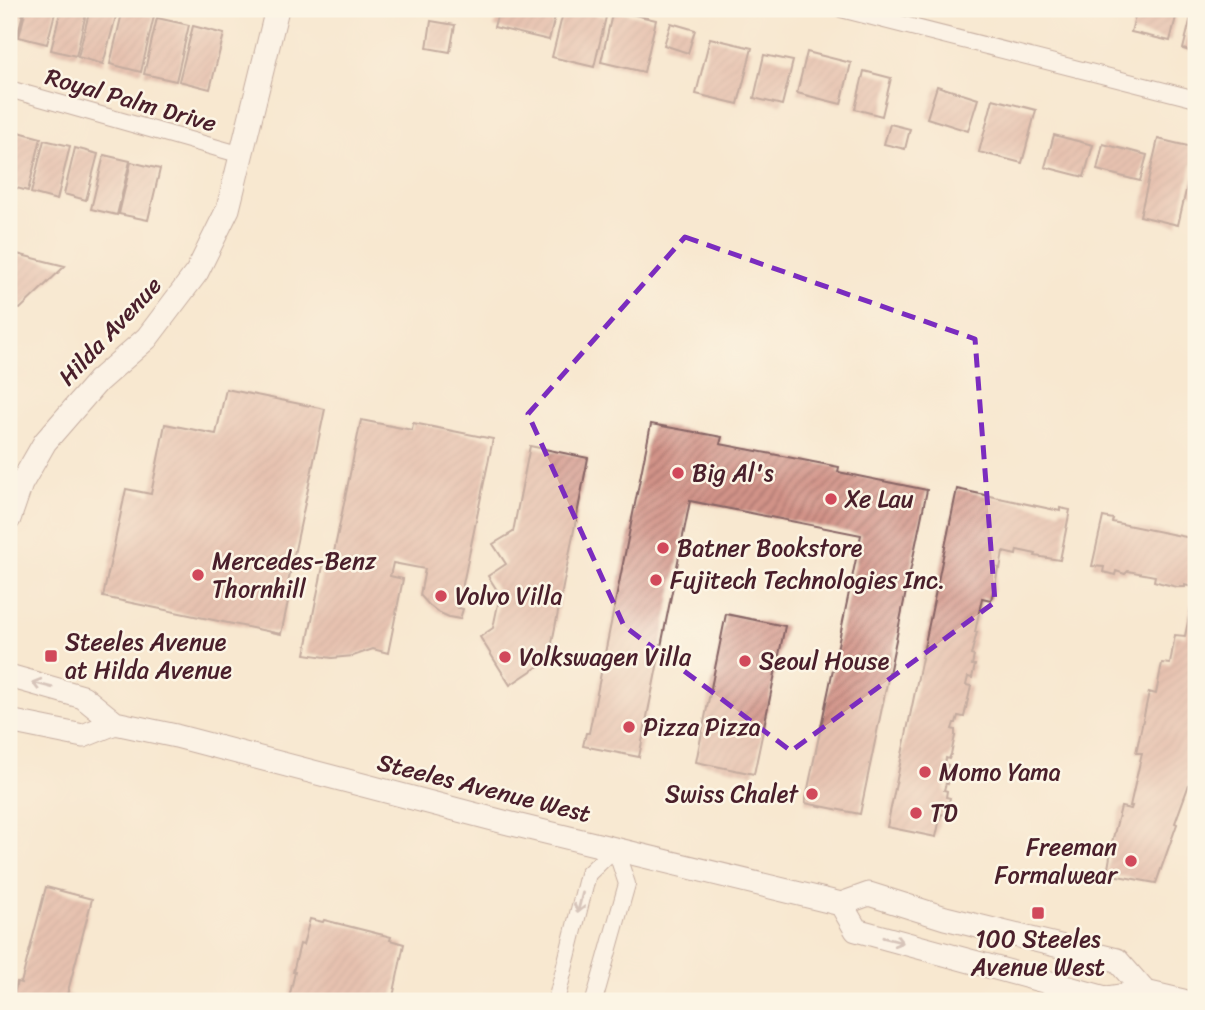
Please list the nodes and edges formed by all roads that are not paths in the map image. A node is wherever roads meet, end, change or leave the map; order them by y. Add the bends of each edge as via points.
1 (277, 9) edge
2 (841, 9) edge
3 (9, 89) edge
4 (1196, 99) edge
5 (242, 155) junction
6 (9, 519) edge
7 (9, 676) edge
8 (9, 721) edge
9 (115, 723) junction
10 (615, 848) junction
11 (841, 904) junction
12 (968, 924) junction
13 (961, 958) junction
14 (1145, 992) junction
15 (555, 1001) edge
16 (594, 1001) edge
17 (1183, 1001) edge

1 - 5 main road, Hilda Avenue
2 - 4 street
3 - 5 street, Royal Palm Drive
5 - 6 main road, Hilda Avenue via 228,209 197,272 146,338 98,381 45,442
9 -> 7 main road, Steeles Avenue West via 83,697
8 - 9 main road via 83,736
9 - 10 main road, Steeles Avenue West
10 - 11 main road, Steeles Avenue West
10 -> 15 street via 588,874
10 - 16 street via 627,884
11 - 12 main road, Steeles Avenue West via 869,894
11 -> 13 main road via 856,930
12 - 13 main road
12 - 14 main road, Steeles Avenue West via 1117,960
13 - 14 main road via 1106,998
14 - 17 main road

